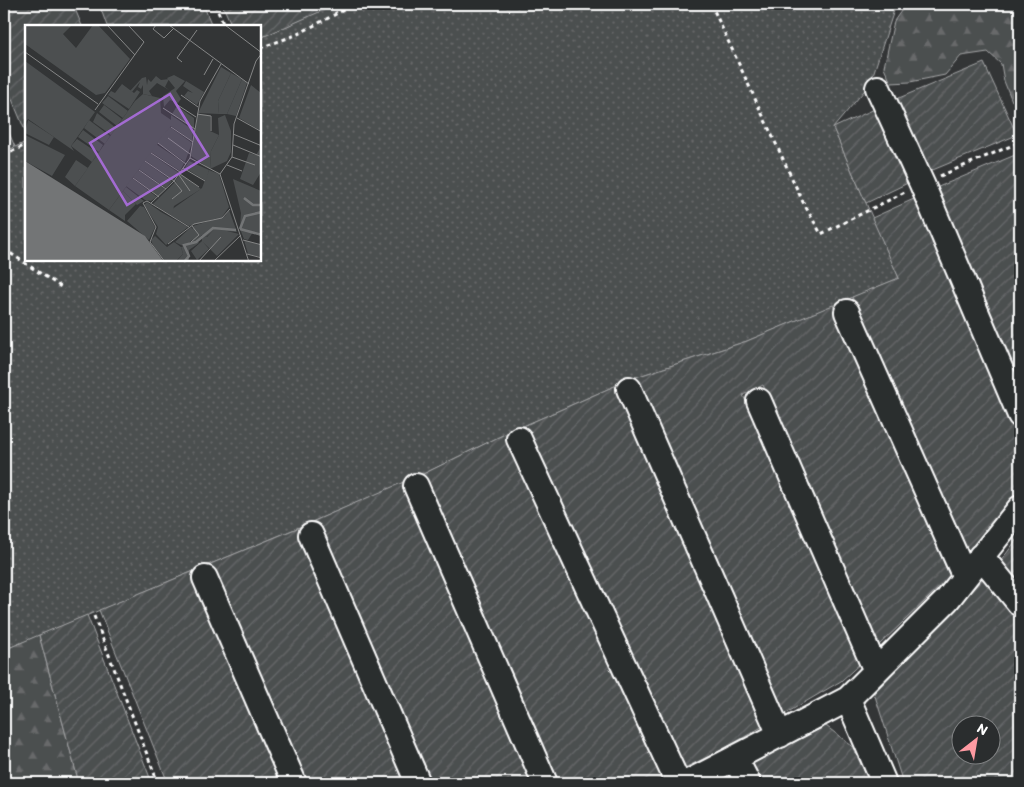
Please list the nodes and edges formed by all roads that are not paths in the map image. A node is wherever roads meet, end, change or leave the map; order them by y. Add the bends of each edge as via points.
1 (878, 88) dead end
2 (846, 312) dead end
3 (629, 389) dead end
4 (759, 401) dead end
5 (1020, 414) edge
6 (518, 439) dead end
7 (416, 486) dead end
8 (1020, 508) edge
9 (311, 535) dead end
10 (981, 556) junction
11 (965, 576) junction
12 (205, 578) dead end
13 (1020, 604) edge
14 (876, 671) junction
15 (848, 699) junction
16 (780, 735) junction
17 (735, 758) junction
18 (294, 783) edge
19 (418, 783) edge
20 (545, 783) edge
21 (678, 783) edge
22 (687, 783) edge
23 (748, 783) edge
24 (884, 783) edge

1 - 5 street
2 - 11 street
3 - 16 street
4 - 14 street
6 - 21 street
7 - 20 street
8 - 10 street
9 - 19 street
10 - 11 street
10 - 13 street
11 - 14 street via 947,600
12 - 18 street
14 - 15 street
15 - 16 street
15 - 24 street
16 - 17 street
17 - 22 street
17 - 23 street

